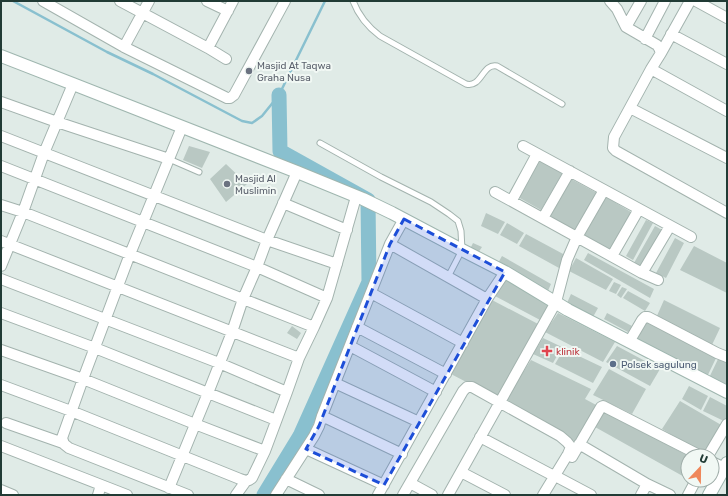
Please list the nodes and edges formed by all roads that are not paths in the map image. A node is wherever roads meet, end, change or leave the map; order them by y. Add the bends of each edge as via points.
1 (42, 1) edge
2 (120, 1) edge
3 (149, 1) edge
4 (207, 1) edge
5 (233, 1) edge
6 (285, 1) edge
7 (353, 1) edge
8 (610, 1) edge
9 (641, 1) edge
10 (666, 1) edge
11 (690, 1) edge
12 (696, 1) edge
13 (228, 11) junction
14 (142, 13) junction
15 (727, 18) edge
16 (626, 27) junction
17 (671, 34) junction
18 (645, 39) junction
19 (124, 47) junction
20 (208, 48) junction
21 (661, 53) junction
22 (1, 56) edge
23 (226, 59) dead end
24 (727, 64) edge
25 (651, 69) junction
26 (73, 84) junction
27 (1, 102) edge
28 (562, 104) dead end
29 (630, 108) junction
30 (727, 111) edge
31 (57, 122) junction
32 (182, 127) junction
33 (1, 136) edge
34 (320, 143) dead end
35 (522, 146) dead end
36 (44, 153) junction
37 (537, 154) junction
38 (727, 158) edge
39 (168, 159) junction
40 (1, 166) edge
41 (199, 172) dead end
42 (297, 172) junction
43 (570, 172) junction
44 (35, 179) junction
45 (604, 190) junction
46 (495, 192) dead end
47 (153, 196) junction
48 (360, 198) junction
49 (512, 200) junction
50 (283, 203) junction
51 (1, 204) edge
52 (639, 209) junction
53 (23, 212) junction
54 (727, 213) edge
55 (543, 218) junction
56 (404, 219) junction
57 (143, 222) junction
58 (670, 226) junction
59 (347, 230) junction
60 (577, 237) junction
61 (690, 237) dead end
62 (267, 240) junction
63 (5, 243) edge
64 (390, 244) junction
65 (462, 250) junction
66 (130, 254) junction
67 (612, 256) junction
68 (337, 264) junction
69 (1, 266) edge
70 (257, 267) junction
71 (505, 272) junction
72 (642, 273) junction
73 (448, 278) junction
74 (1, 279) edge
75 (658, 280) dead end
76 (118, 287) junction
77 (371, 293) junction
78 (327, 298) junction
79 (243, 299) junction
80 (487, 299) junction
81 (556, 302) junction
82 (1, 313) edge
83 (106, 319) junction
84 (314, 327) junction
85 (357, 327) junction
86 (232, 332) junction
87 (630, 342) junction
88 (463, 343) junction
89 (350, 346) junction
90 (94, 348) junction
91 (1, 350) edge
92 (727, 357) edge
93 (299, 358) junction
94 (219, 363) junction
95 (446, 374) junction
96 (83, 379) junction
97 (335, 383) junction
98 (1, 385) edge
99 (287, 392) junction
100 (436, 392) junction
101 (727, 392) edge
102 (208, 393) junction
103 (500, 404) junction
104 (71, 412) junction
105 (322, 416) junction
106 (276, 420) junction
107 (419, 422) junction
108 (6, 423) dead end
109 (195, 424) junction
110 (727, 424) edge
111 (480, 437) junction
112 (63, 443) junction
113 (579, 444) junction
114 (1, 446) edge
115 (685, 448) edge
116 (713, 448) edge
117 (306, 449) junction
118 (265, 451) junction
119 (402, 454) junction
120 (182, 456) junction
121 (726, 466) edge
122 (461, 472) junction
123 (556, 477) junction
124 (286, 479) junction
125 (246, 481) junction
126 (410, 483) junction
127 (648, 484) junction
128 (102, 485) junction
129 (384, 485) junction
130 (169, 488) junction
131 (1, 490) edge
132 (500, 494) edge
133 (13, 495) edge
134 (98, 495) edge
135 (127, 495) edge
136 (188, 495) edge
137 (236, 495) edge
138 (276, 495) edge
139 (319, 495) edge
140 (378, 495) edge
141 (403, 495) edge
142 (432, 495) edge
143 (448, 495) edge
144 (543, 495) edge
145 (550, 495) edge
146 (591, 495) edge
147 (641, 495) edge
148 (670, 495) edge
149 (709, 495) edge

1 - 19 street
2 - 14 street
3 - 14 street
4 - 13 street
5 - 13 street
6 - 19 street via 230,98
7 - 28 lane via 365,22 375,32 466,84 476,83 489,67 497,66
8 - 16 street via 617,8
9 - 16 street
10 - 18 street
11 - 17 street
12 - 15 street
13 - 20 street
14 - 19 street
14 - 20 street
16 - 18 street
17 - 21 street
17 - 24 street
18 - 21 street via 657,46
20 - 23 street
21 - 25 street
22 - 26 street
25 - 29 street
25 - 30 street
26 - 31 street
26 - 32 street
27 - 31 street
29 - 38 street
29 - 54 street via 614,137 613,148
31 - 36 street
31 - 39 street
32 - 39 street
32 - 42 street
33 - 36 street
34 - 65 lane via 449,214 458,221
35 - 37 street
36 - 44 street
36 - 47 street
37 - 43 street
37 - 49 street
39 - 41 lane
39 - 47 street
40 - 44 street
42 - 48 street
42 - 50 street
43 - 45 street
43 - 55 street
44 - 53 street
44 - 57 street
45 - 52 street
45 - 60 street
46 - 49 street
47 - 57 street
47 - 62 street
48 - 56 street
48 - 59 street
49 - 55 street
50 - 59 street
50 - 62 street
51 - 53 street
52 - 58 street
52 - 67 street
53 - 63 street
53 - 66 street
55 - 60 street
56 - 64 street
56 - 65 street
57 - 66 street
57 - 70 street
58 - 61 street
58 - 72 street
59 - 68 street
60 - 67 street
60 - 81 street via 567,260
62 - 68 street
62 - 70 street
63 - 69 street
63 - 76 street
64 - 73 street
64 - 77 street
65 - 71 street
65 - 73 lane
66 - 76 street
66 - 79 street
67 - 72 street
68 - 78 street
70 - 78 street
70 - 79 street
71 - 80 street
71 - 81 street
72 - 75 street
73 - 80 street
74 - 83 street
76 - 83 street
76 - 86 street
77 - 85 street
77 - 88 street
78 - 84 street
79 - 84 street
79 - 86 street
80 - 88 street
81 - 87 street
81 - 103 street
82 - 90 street
83 - 90 street
83 - 94 street
84 - 93 street
85 - 89 street
85 - 95 street
86 - 93 street
86 - 94 street
87 - 92 street via 645,317
87 - 101 street
88 - 95 street
89 - 97 street
89 - 100 street
90 - 96 street
90 - 102 street
91 - 96 street
93 - 99 street
94 - 99 street
94 - 102 street
95 - 100 street
96 - 104 street
96 - 109 street
97 - 105 street
97 - 107 street
98 - 104 street
99 - 106 street
100 - 107 street
102 - 106 street
102 - 109 street
103 - 111 street
103 - 123 street via 568,442 571,447
103 - 126 street via 472,387 467,387
104 - 112 street via 62,438
104 - 120 street
105 - 117 street
105 - 119 street
106 - 118 street
107 - 119 street
108 - 112 street
109 - 118 street
109 - 120 street
110 - 116 street
111 - 122 street
111 - 123 street
112 - 130 street via 69,448
113 - 115 street via 603,406
113 - 123 street
113 - 127 street
114 - 128 street
117 - 124 street
117 - 129 street
118 - 125 street via 252,478
119 - 129 street
120 - 125 street
120 - 130 street
121 - 149 street
122 - 132 street
122 - 143 street
123 - 144 street
123 - 145 street
123 - 146 street
124 - 138 street
124 - 139 street
125 - 137 street
126 - 141 street
126 - 142 street
127 - 147 street
127 - 148 street
128 - 134 street
128 - 135 street
129 - 140 street
130 - 136 street
131 - 133 street

